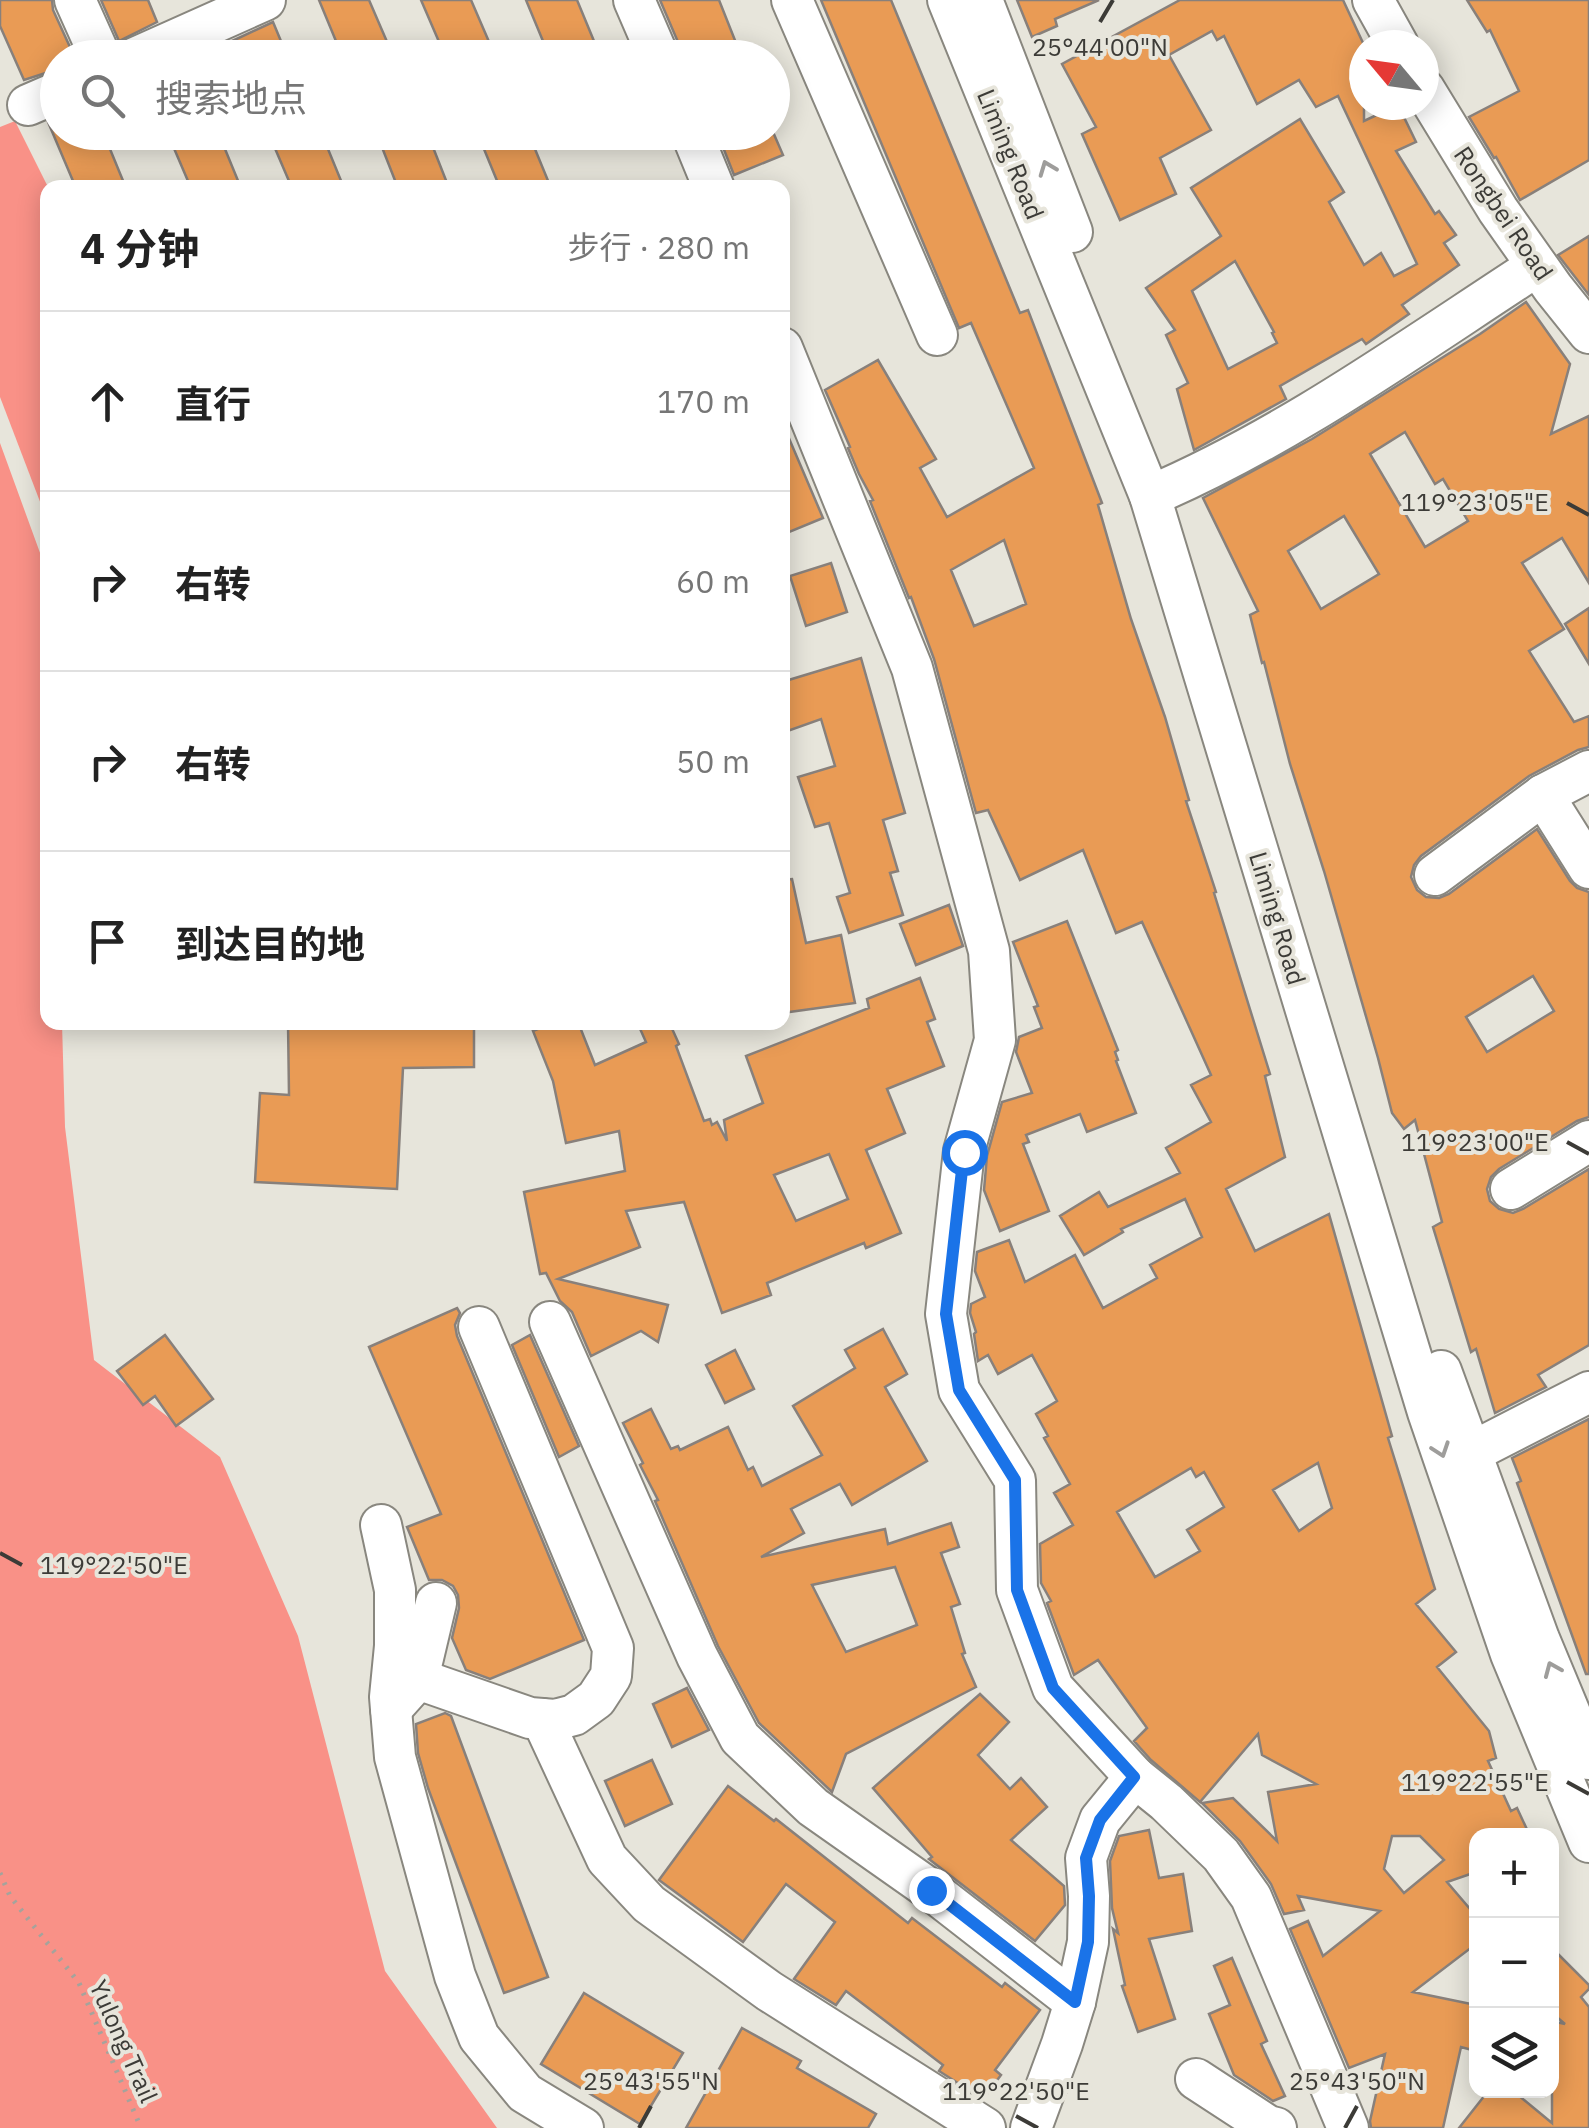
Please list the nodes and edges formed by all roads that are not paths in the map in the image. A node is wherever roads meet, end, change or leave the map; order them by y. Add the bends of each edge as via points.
1 (75, 0) edge
2 (265, 0) edge
3 (634, 0) edge
4 (792, 0) edge
5 (948, 0) edge
6 (982, 0) edge
7 (1373, 0) edge
8 (222, 9) edge
9 (1390, 30) edge
10 (92, 40) edge
11 (167, 40) edge
12 (651, 40) edge
13 (1439, 114) edge
14 (698, 150) edge
15 (711, 180) edge
16 (1537, 266) junction
17 (1589, 334) edge
18 (936, 335) dead end
19 (790, 368) edge
20 (1161, 492) junction
21 (1589, 772) edge
22 (1543, 795) junction
23 (1589, 868) edge
24 (1435, 875) dead end
25 (1589, 1142) edge
26 (1511, 1189) dead end
27 (550, 1322) dead end
28 (478, 1328) dead end
29 (1589, 1392) edge
30 (1472, 1452) junction
31 (381, 1525) dead end
32 (436, 1603) dead end
33 (418, 1678) junction
34 (391, 1709) junction
35 (542, 1719) junction
36 (1589, 1759) edge
37 (1134, 1777) junction
38 (1589, 1842) edge
39 (1075, 2002) junction
40 (1196, 2079) dead end
41 (582, 2128) edge
42 (985, 2128) edge
43 (1031, 2128) edge
44 (1276, 2128) edge
45 (1348, 2128) edge

1 - 10 street
2 - 8 street
3 - 12 street
4 - 18 street
5 - 20 street, Liming Road
20 -> 6 street, Liming Road
7 - 9 street
8 - 11 street
13 - 16 street, Rongbei Road
14 - 15 street
16 - 17 street, Rongbei Road
16 - 20 street via 1346,390
19 - 37 street via 912,668 989,951 995,1040 964,1152 946,1314 959,1390 1015,1480 1017,1590 1053,1688
20 - 30 street, Liming Road
20 -> 38 street, Liming Road via 1428,1412 1511,1654
21 - 22 street
22 - 23 street
22 - 24 street
25 - 26 street
27 - 39 street via 697,1656 740,1738 813,1807
28 - 35 street via 613,1648 611,1676 596,1699 574,1715
29 - 30 street
36 -> 30 street, Liming Road
31 - 34 street via 394,1590
32 - 33 street
33 - 34 street
33 - 35 street
34 - 41 street via 395,1758 479,2037 525,2094
35 - 42 street via 607,1859 649,1904 768,1991
37 - 39 street via 1100,1820 1086,1858 1088,1942
37 - 45 street via 1221,1856 1251,1897
39 - 43 street
40 - 44 street

